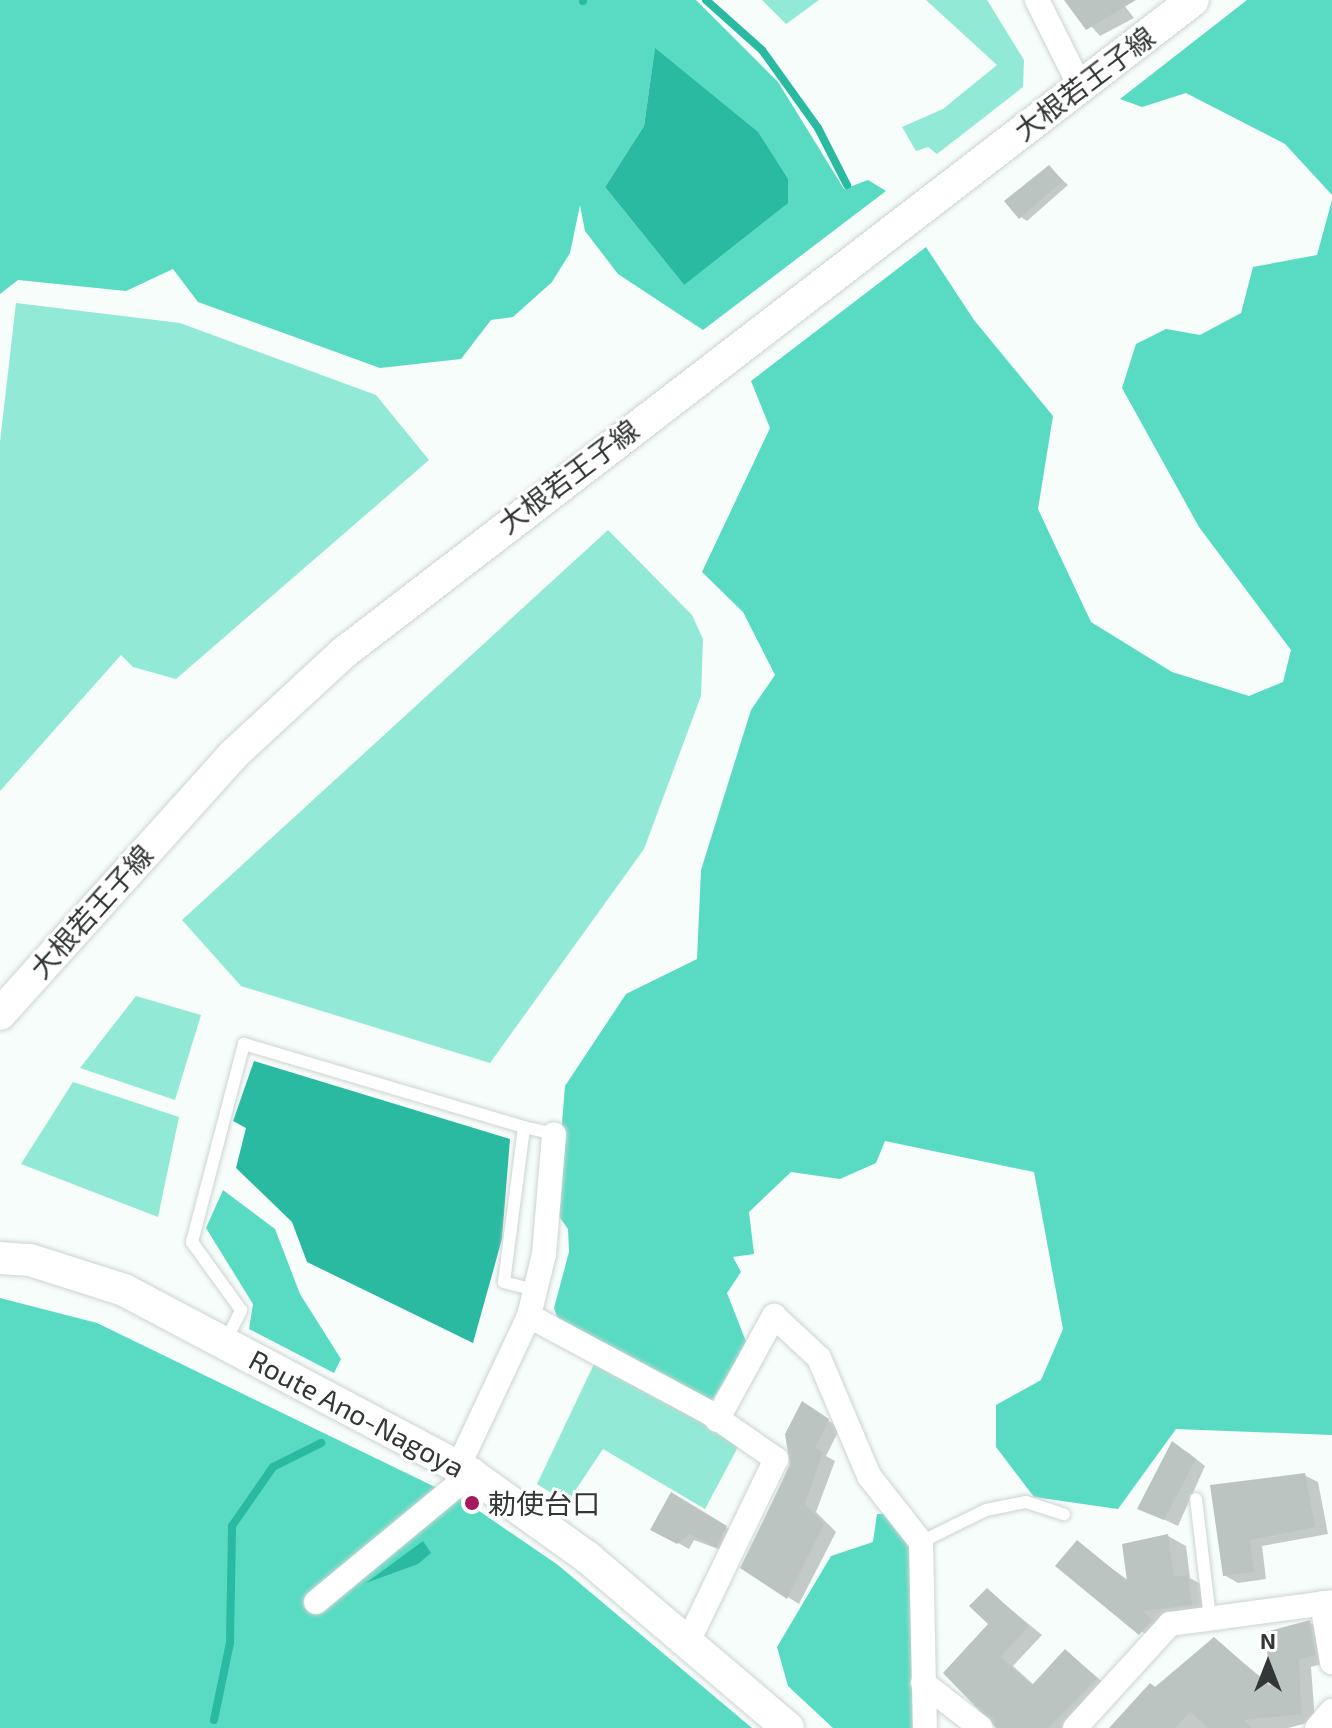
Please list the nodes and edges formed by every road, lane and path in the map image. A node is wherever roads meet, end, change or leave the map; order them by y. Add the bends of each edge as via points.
1 (1037, 0) edge
2 (1193, 0) edge
3 (1080, 86) junction
4 (0, 1014) edge
5 (524, 1127) junction
6 (554, 1134) joint
7 (0, 1258) edge
8 (535, 1290) junction
9 (529, 1316) junction
10 (225, 1343) junction
11 (717, 1420) junction
12 (465, 1470) junction
13 (1196, 1499) dead end
14 (1064, 1514) dead end
15 (921, 1542) junction
16 (316, 1602) dead end
17 (1327, 1602) edge
18 (1210, 1619) junction
19 (687, 1644) junction
20 (1332, 1662) edge
21 (923, 1683) junction
22 (1332, 1711) edge
23 (788, 1728) edge
24 (925, 1728) edge
25 (981, 1728) edge
26 (1076, 1728) edge
27 (1317, 1728) edge

1 - 3 street
2 - 3 street, 大根若王子線
3 - 4 street, 大根若王子線 via 342,654 233,755
5 - 6 lane
5 - 8 lane via 504,1282
5 - 10 lane via 244,1044 192,1242 241,1310
6 - 8 street
7 - 10 street, Route Ano-Nagoya via 30,1260 124,1290
8 - 9 street
9 - 11 street
9 - 12 street
10 - 12 street, Route Ano-Nagoya
11 - 15 street via 774,1316 819,1358 869,1476
11 - 19 street via 776,1459
12 - 16 street
12 - 19 street, Route Ano-Nagoya via 587,1557
13 - 18 lane
14 - 15 lane via 1026,1502 986,1510
15 - 21 street
17 - 18 street
17 - 20 street
18 - 26 street via 1170,1624
19 - 23 street, Route Ano-Nagoya
21 - 24 street
21 - 25 street
22 - 27 street

